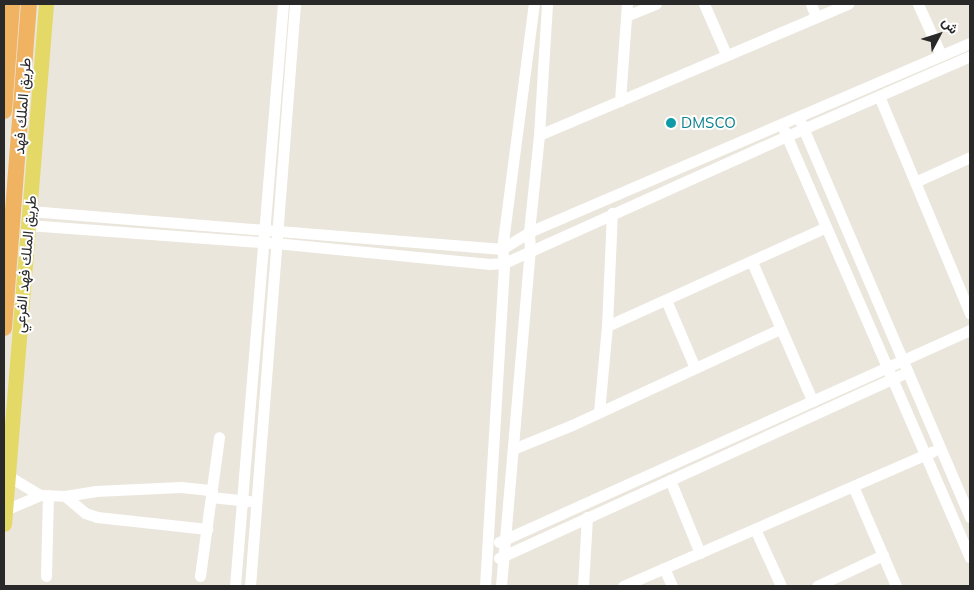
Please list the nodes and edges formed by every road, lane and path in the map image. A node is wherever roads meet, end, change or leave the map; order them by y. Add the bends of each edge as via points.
1 (12, 4) edge
2 (29, 4) edge
3 (46, 4) edge
4 (283, 4) edge
5 (295, 4) edge
6 (534, 4) edge
7 (547, 4) edge
8 (627, 4) edge
9 (656, 4) edge
10 (704, 4) edge
11 (811, 4) edge
12 (848, 4) edge
13 (918, 4) edge
14 (626, 16) junction
15 (816, 17) junction
16 (970, 43) edge
17 (726, 54) junction
18 (941, 55) junction
19 (970, 56) edge
20 (878, 96) junction
21 (620, 100) junction
22 (4, 112) edge
23 (798, 116) junction
24 (780, 124) junction
25 (803, 128) junction
26 (538, 135) junction
27 (787, 136) junction
28 (970, 157) edge
29 (915, 182) junction
30 (612, 213) junction
31 (29, 218) junction
32 (826, 227) junction
33 (278, 229) junction
34 (265, 230) junction
35 (529, 232) junction
36 (263, 243) junction
37 (275, 243) junction
38 (502, 249) junction
39 (530, 251) junction
40 (752, 262) junction
41 (504, 263) junction
42 (666, 300) junction
43 (968, 301) edge
44 (970, 314) edge
45 (607, 326) junction
46 (4, 328) edge
47 (780, 329) junction
48 (970, 330) edge
49 (903, 360) junction
50 (887, 367) junction
51 (696, 368) junction
52 (908, 372) junction
53 (15, 374) junction
54 (893, 379) junction
55 (812, 400) junction
56 (598, 412) junction
57 (219, 437) dead end
58 (4, 446) edge
59 (941, 448) junction
60 (513, 449) junction
61 (926, 454) junction
62 (7, 475) junction
63 (670, 480) junction
64 (853, 486) junction
65 (212, 493) junction
66 (44, 495) junction
67 (65, 496) junction
68 (242, 498) junction
69 (256, 503) junction
70 (4, 517) edge
71 (587, 517) junction
72 (970, 517) edge
73 (207, 529) junction
74 (755, 529) junction
75 (505, 539) junction
76 (488, 547) junction
77 (700, 552) junction
78 (504, 555) junction
79 (883, 555) junction
80 (970, 557) edge
81 (487, 565) junction
82 (664, 568) junction
83 (46, 576) dead end
84 (200, 576) dead end
85 (235, 586) edge
86 (250, 586) edge
87 (485, 586) edge
88 (501, 586) edge
89 (583, 586) edge
90 (623, 586) edge
91 (672, 586) edge
92 (781, 586) edge
93 (817, 586) edge
94 (896, 586) edge

1 - 22 highway, طريق الملك فهد
2 - 46 highway, طريق الملك فهد
3 - 31 main road, طريق الملك فهد الفرعي
4 - 34 street
5 - 33 street
6 - 38 street
7 - 26 street
8 - 14 street
9 - 14 street
10 - 17 street
11 - 15 street
12 - 15 street
13 - 18 street
14 - 21 street
15 - 17 street via 774,37
16 - 18 street
17 - 21 street
18 - 23 street
19 - 20 street
20 - 25 street
20 - 29 street
21 - 26 street
23 - 24 street
23 - 25 street
24 - 27 street
24 - 35 street
25 - 27 street
25 - 49 street
26 - 35 street
27 - 30 street
27 - 32 street
28 - 29 street
29 - 43 street
30 - 39 street
30 - 45 street
31 - 34 street
31 - 36 street
31 - 53 main road, طريق الملك فهد الفرعي
32 - 40 street
32 - 50 street
33 - 34 street
33 - 37 street
33 - 38 street
34 - 36 street
35 - 38 street
35 - 39 street
36 - 37 street
36 - 68 street
37 - 41 street
37 - 69 street
38 - 41 street
39 - 41 street
39 - 60 street
40 - 42 street
40 - 47 street
41 - 76 street
42 - 45 street
42 - 51 street
43 - 44 street
45 - 56 street
47 - 51 street
47 - 55 street
48 - 49 street
49 - 50 street
49 - 52 street
50 - 54 street
50 - 55 street
51 - 56 street
52 - 54 street
52 - 59 street
53 - 58 main road
53 - 62 main road, طريق الملك فهد الفرعي
54 - 61 street
54 - 63 street
55 - 75 street
56 - 60 street
57 - 65 street
59 - 61 street
59 - 72 street
60 - 75 street
61 - 64 street
61 - 80 street
62 - 66 street
62 - 70 main road, طريق الملك فهد الفرعي
63 - 71 street
63 - 77 street
64 - 74 street
64 - 79 street
65 - 67 street via 181,487
65 - 68 street
65 - 73 street
66 - 67 street
66 - 70 street
66 - 83 street
67 - 73 street via 85,513 97,517
68 - 69 street
68 - 85 street
69 - 86 street
71 - 78 street
71 - 89 street
73 - 84 street
74 - 77 street
74 - 92 street
75 - 76 street
75 - 78 street
76 - 81 street
77 - 82 street
78 - 81 street
78 - 88 street
79 - 93 street
79 - 94 street
81 - 87 street
82 - 90 street
82 - 91 street

